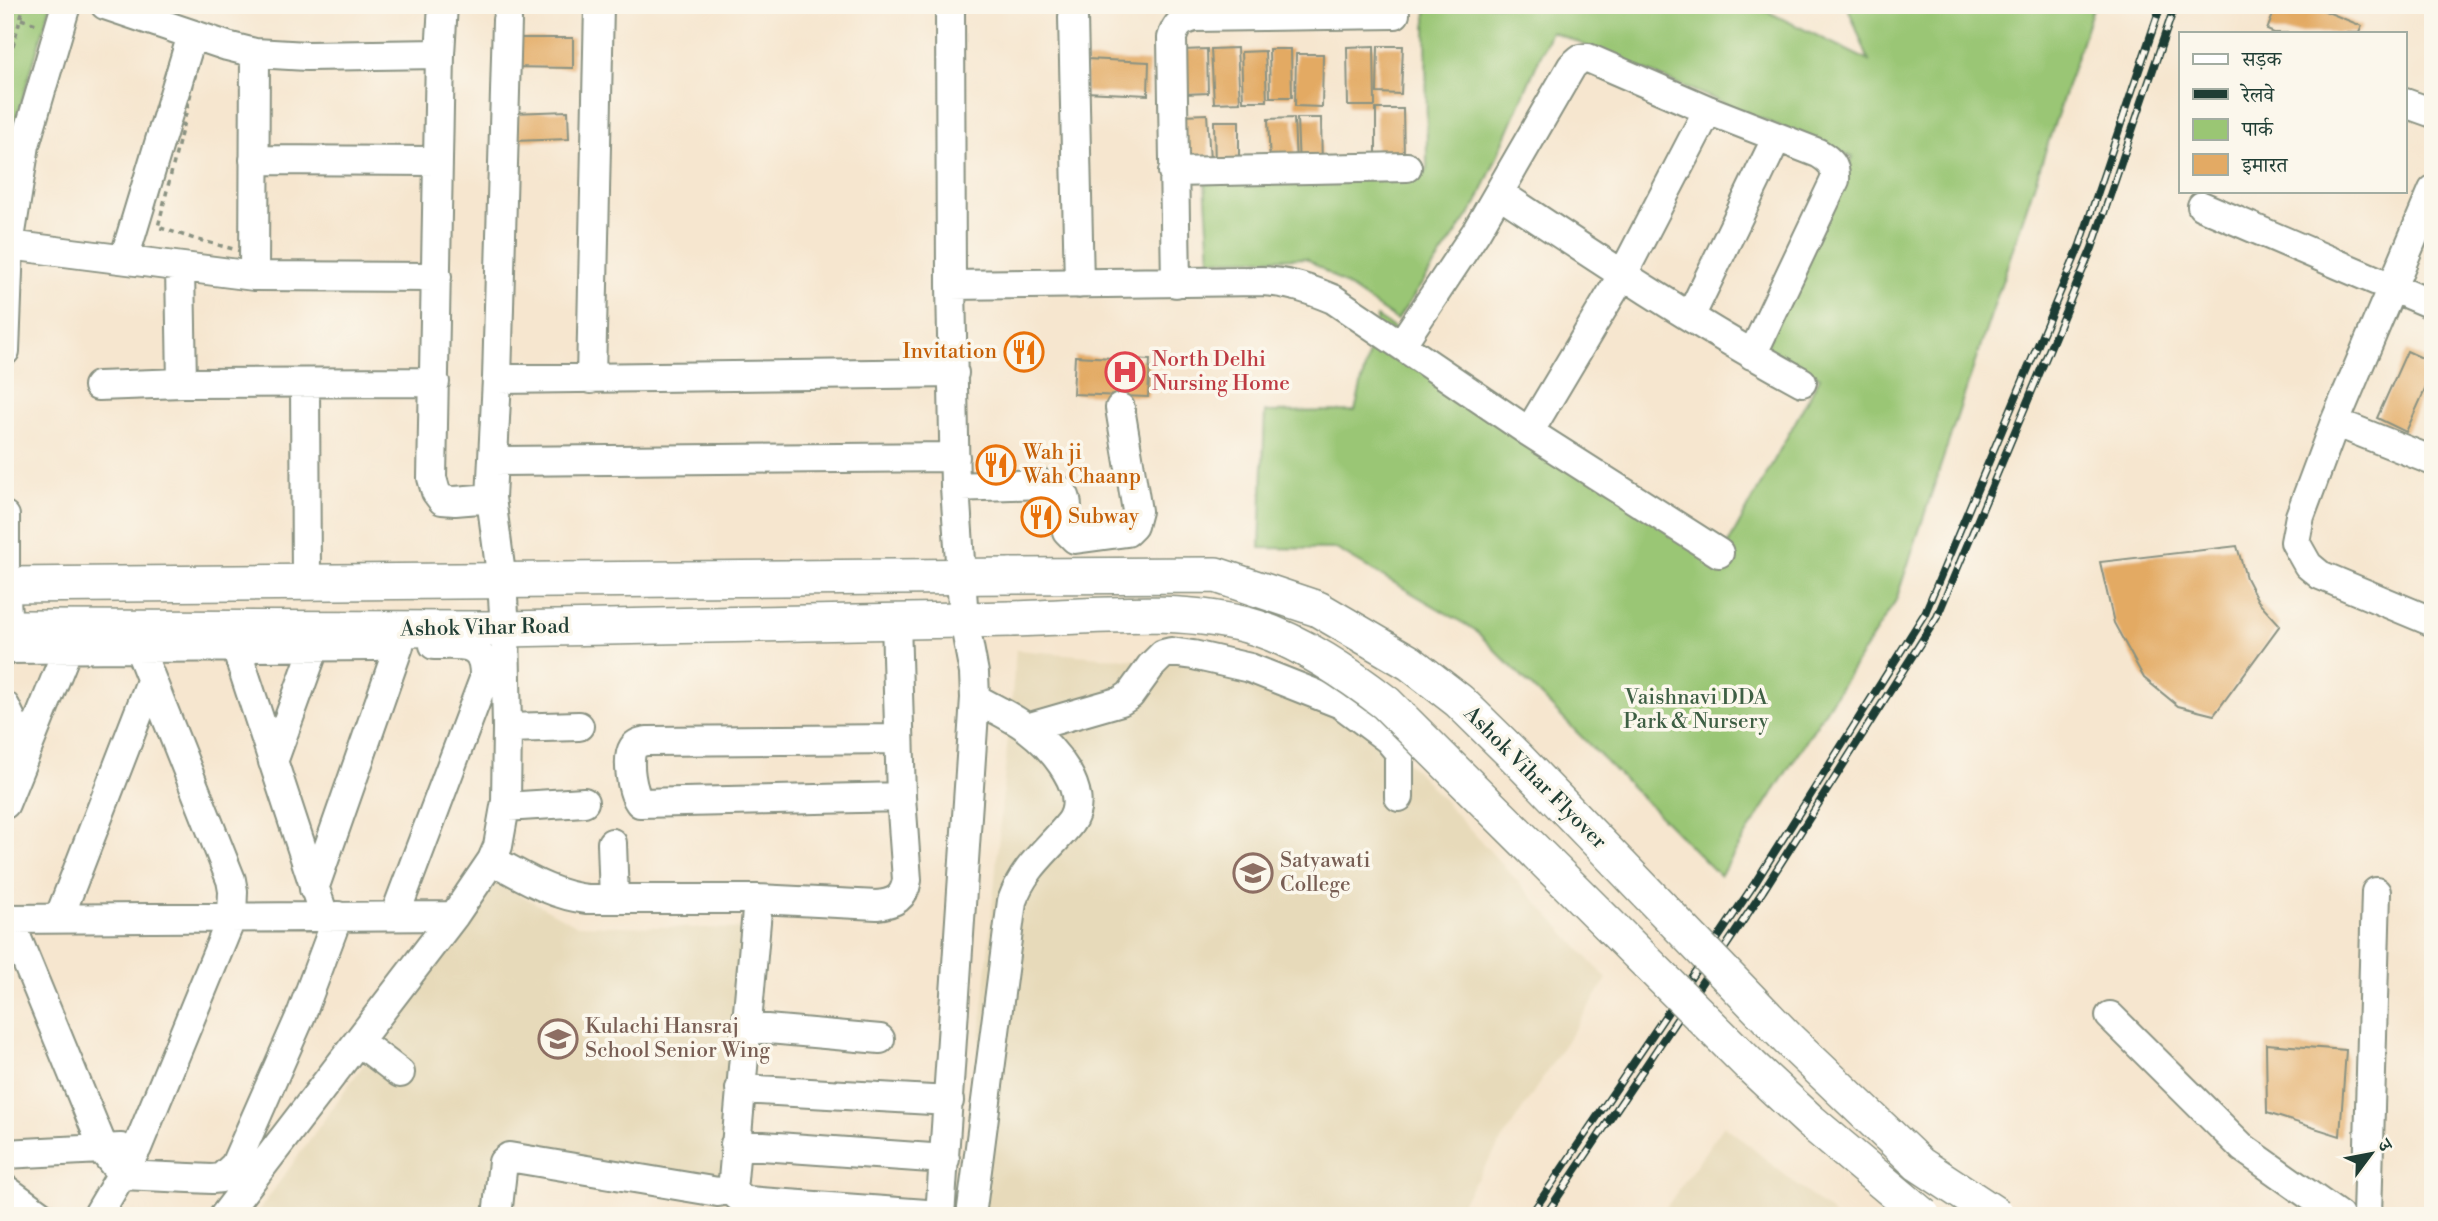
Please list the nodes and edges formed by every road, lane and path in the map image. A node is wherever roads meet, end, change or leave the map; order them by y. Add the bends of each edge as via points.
1 (24, 5) edge
2 (66, 5) edge
3 (106, 5) edge
4 (443, 5) edge
5 (599, 5) edge
6 (950, 5) edge
7 (1395, 14) dead end
8 (1073, 17) dead end
9 (507, 20) dead end
10 (192, 35) junction
11 (255, 52) junction
12 (440, 54) junction
13 (5, 75) edge
14 (2406, 103) edge
15 (1708, 110) junction
16 (2433, 113) edge
17 (1777, 137) junction
18 (15, 142) edge
19 (254, 160) junction
20 (438, 161) junction
21 (1407, 167) dead end
22 (1173, 172) junction
23 (2433, 190) edge
24 (1499, 193) junction
25 (2202, 206) dead end
26 (195, 239) joint
27 (9, 245) junction
28 (124, 259) junction
29 (180, 268) junction
30 (254, 276) junction
31 (1622, 276) junction
32 (437, 277) junction
33 (1176, 283) junction
34 (1079, 284) junction
35 (951, 285) junction
36 (2392, 287) junction
37 (2433, 305) edge
38 (1690, 317) junction
39 (1401, 345) junction
40 (5, 351) edge
41 (1752, 355) junction
42 (954, 373) junction
43 (497, 379) junction
44 (591, 379) junction
45 (435, 382) junction
46 (1802, 382) dead end
47 (182, 383) junction
48 (305, 383) junction
49 (98, 386) dead end
50 (1120, 408) dead end
51 (2335, 422) junction
52 (1529, 432) junction
53 (955, 457) junction
54 (493, 461) junction
55 (2433, 461) edge
56 (955, 487) junction
57 (491, 498) junction
58 (5, 516) edge
59 (1719, 553) dead end
60 (961, 577) junction
61 (502, 582) junction
62 (306, 584) junction
63 (5, 585) edge
64 (964, 620) junction
65 (896, 621) junction
66 (2433, 622) edge
67 (505, 629) junction
68 (6, 635) edge
69 (315, 646) junction
70 (399, 646) junction
71 (68, 648) junction
72 (139, 648) junction
73 (236, 648) junction
74 (151, 681) junction
75 (975, 698) junction
76 (5, 706) edge
77 (579, 726) dead end
78 (507, 728) junction
79 (1027, 728) junction
80 (899, 739) junction
81 (273, 762) junction
82 (17, 764) edge
83 (901, 797) junction
84 (1399, 797) dead end
85 (583, 802) dead end
86 (5, 804) edge
87 (505, 807) junction
88 (612, 843) dead end
89 (492, 860) junction
90 (314, 889) junction
91 (2376, 892) dead end
92 (614, 899) junction
93 (758, 899) junction
94 (395, 915) junction
95 (331, 916) junction
96 (454, 916) junction
97 (232, 917) junction
98 (60, 918) junction
99 (7, 919) edge
100 (2110, 1016) dead end
101 (746, 1027) junction
102 (880, 1039) dead end
103 (358, 1041) junction
104 (400, 1073) dead end
105 (740, 1089) junction
106 (949, 1101) junction
107 (735, 1144) junction
108 (103, 1147) junction
109 (137, 1148) junction
110 (5, 1154) edge
111 (945, 1159) junction
112 (122, 1175) junction
113 (5, 1189) edge
114 (740, 1202) edge
115 (940, 1215) edge
116 (42, 1216) edge
117 (97, 1216) edge
118 (224, 1216) edge
119 (497, 1216) edge
120 (971, 1216) edge
121 (1923, 1216) edge
122 (1998, 1216) edge
123 (2339, 1216) edge
124 (2367, 1216) edge

1 - 13 path
2 - 18 street
3 - 10 street
4 - 12 street
5 - 44 street
6 - 35 street
7 - 22 street via 1182,20 1172,38
8 - 34 street
9 - 43 street
10 - 11 street
10 - 28 street
11 - 12 street
11 - 19 street
12 - 20 street
14 - 16 street
15 - 17 street
15 - 24 street via 1597,61 1580,59
15 - 31 street
17 - 38 street
17 - 41 street via 1826,158 1836,172
18 - 27 street
19 - 20 street
19 - 30 street
20 - 32 street
21 - 22 street
22 - 33 street
23 - 36 street
24 - 31 street
24 - 39 street
25 - 36 street
26 - 26 path via 245,252 246,61 202,48 158,227
27 - 28 street
27 - 40 street
28 - 29 street
29 - 30 street
29 - 47 street
30 - 32 street
31 - 38 street
31 - 52 street
32 - 45 street
33 - 34 street
33 - 39 street via 1288,282 1333,299
34 - 35 street
35 - 42 street
36 - 37 street
36 - 51 street
38 - 41 street
39 - 52 street
41 - 46 street
42 - 44 street
42 - 53 street
43 - 44 street
43 - 54 street
45 - 48 street
45 - 57 street via 432,478 436,492 442,500
47 - 48 street
47 - 49 street
48 - 62 street
50 - 56 street via 1137,511 1127,531 1075,539 1067,531 1068,502 1055,486
51 - 55 street
51 - 66 street via 2297,528 2295,542 2300,554 2320,575
52 - 59 street
53 - 54 street
53 - 56 street
54 - 57 street
56 - 60 street
57 - 61 street
58 - 63 street
60 - 61 main road
60 - 64 street
60 - 122 main road, Ashok Vihar Flyover, bridge via 1216,575 1318,609 1410,663 1488,729 1789,1040 1919,1164
61 - 62 main road
61 - 67 street
62 - 63 main road
63 - 68 street
64 - 65 main road, Ashok Vihar Road
64 - 75 street
64 - 121 main road, bridge via 1166,615 1223,621 1258,629 1299,647 1368,688 1751,1066
65 - 67 main road, Ashok Vihar Road
65 - 80 street
67 - 68 main road, Ashok Vihar Road
67 - 78 street
68 - 71 street
69 - 70 street
69 - 73 street
69 - 81 street
70 - 90 street
70 - 94 street via 469,645 479,654 484,670 479,696
71 - 72 street
71 - 82 street
72 - 73 street
72 - 74 street
73 - 81 street
74 - 97 street via 231,880
74 - 98 street
75 - 79 street
75 - 106 street
76 - 82 street
77 - 78 street
78 - 87 street
79 - 84 street via 1121,701 1163,654 1193,655 1250,668 1349,708 1399,752
79 - 120 street via 1063,765 1077,803 1070,822 1026,871 1012,901
80 - 83 street
80 - 83 street via 648,741 640,742 631,754 633,789 640,803
81 - 90 street
82 - 86 street
83 - 93 street via 907,880 900,899 877,905
85 - 87 street
87 - 89 street
88 - 92 street
89 - 92 street via 553,892
89 - 96 street
90 - 95 street
91 - 124 street
92 - 93 street
93 - 101 street
94 - 95 street
94 - 96 street
95 - 97 street
95 - 112 street via 302,1014 235,1166 221,1178 212,1179
96 - 103 street
97 - 98 street
97 - 109 street
98 - 99 street
99 - 108 street
100 - 123 street via 2243,1148
101 - 102 street
101 - 105 street
103 - 104 street
103 - 118 street
105 - 106 street
105 - 107 street
106 - 111 street
107 - 111 street
107 - 114 street via 733,1180
108 - 109 street
108 - 110 street
108 - 112 street
109 - 112 street
111 - 115 street
112 - 117 street
113 - 116 street
114 - 115 street
114 - 119 street via 718,1192 509,1157 503,1162

